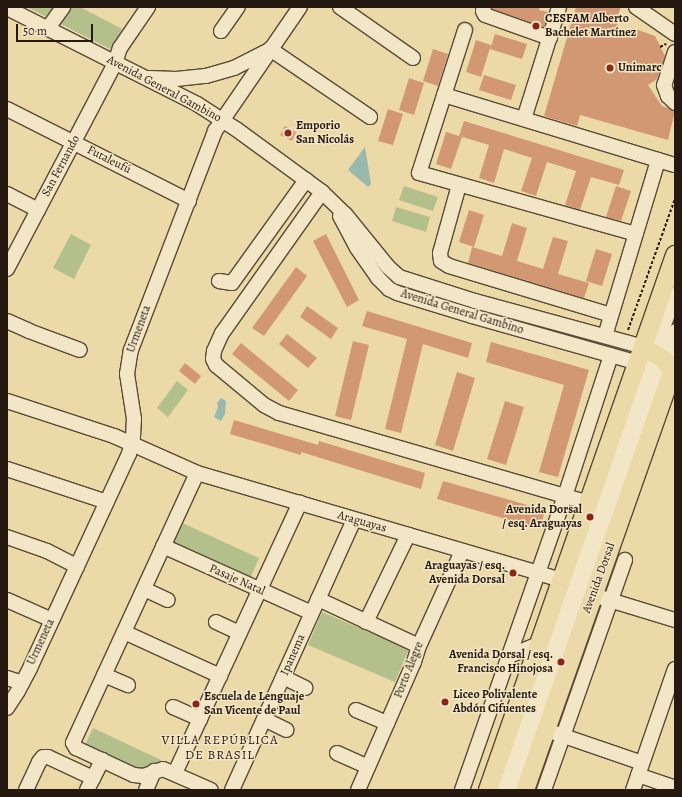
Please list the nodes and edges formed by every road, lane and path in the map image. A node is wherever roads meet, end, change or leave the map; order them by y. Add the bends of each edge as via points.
1 (63, 7) edge
2 (148, 7) edge
3 (238, 7) edge
4 (300, 7) edge
5 (340, 7) edge
6 (484, 7) edge
7 (559, 7) edge
8 (636, 7) edge
9 (7, 8) edge
10 (48, 28) junction
11 (465, 30) dead end
12 (221, 31) dead end
13 (675, 34) edge
14 (550, 38) junction
15 (270, 49) junction
16 (675, 52) edge
17 (413, 58) dead end
18 (115, 63) junction
19 (143, 77) junction
20 (444, 95) junction
21 (675, 103) edge
22 (7, 109) edge
23 (370, 118) dead end
24 (524, 119) junction
25 (223, 120) junction
26 (73, 142) junction
27 (658, 160) junction
28 (675, 165) edge
29 (306, 180) junction
30 (459, 185) junction
31 (7, 194) edge
32 (326, 196) junction
33 (189, 201) junction
34 (38, 210) junction
35 (636, 234) junction
36 (675, 255) edge
37 (7, 269) edge
38 (219, 281) dead end
39 (675, 294) edge
40 (475, 301) junction
41 (611, 315) junction
42 (472, 316) junction
43 (7, 321) edge
44 (675, 331) edge
45 (605, 336) junction
46 (80, 350) dead end
47 (611, 355) junction
48 (658, 360) edge
49 (7, 401) edge
50 (131, 445) junction
51 (7, 469) edge
52 (197, 473) junction
53 (565, 496) junction
54 (107, 502) junction
55 (300, 503) junction
56 (588, 503) junction
57 (354, 520) junction
58 (408, 535) junction
59 (7, 536) edge
60 (163, 546) junction
61 (462, 551) junction
62 (625, 560) dead end
63 (77, 566) junction
64 (538, 573) junction
65 (577, 587) junction
66 (144, 589) junction
67 (260, 590) junction
68 (318, 599) junction
69 (7, 600) edge
70 (168, 600) dead end
71 (611, 600) junction
72 (312, 613) junction
73 (52, 620) junction
74 (675, 620) edge
75 (216, 622) dead end
76 (366, 622) junction
77 (124, 632) junction
78 (240, 633) junction
79 (538, 644) junction
80 (418, 646) junction
81 (509, 656) junction
82 (675, 669) edge
83 (104, 675) junction
84 (220, 676) junction
85 (283, 677) junction
86 (7, 678) edge
87 (22, 683) junction
88 (128, 685) dead end
89 (306, 688) dead end
90 (669, 706) edge
91 (7, 708) edge
92 (173, 708) dead end
93 (356, 710) dead end
94 (200, 719) junction
95 (264, 720) junction
96 (387, 723) junction
97 (287, 730) dead end
98 (546, 730) junction
99 (563, 736) junction
100 (337, 753) dead end
101 (102, 760) junction
102 (368, 767) junction
103 (640, 769) junction
104 (154, 772) junction
105 (175, 774) junction
106 (90, 784) edge
107 (675, 788) edge
108 (206, 789) edge
109 (26, 790) edge
110 (146, 790) edge
111 (232, 790) edge
112 (358, 790) edge
113 (462, 790) edge
114 (488, 790) edge
115 (500, 790) edge
116 (512, 790) edge
117 (525, 790) edge
118 (544, 790) edge
119 (633, 790) edge

1 - 10 street
2 - 18 street, San Fernando via 120,48
3 - 12 street
4 - 15 street, Urmeneta
5 - 17 street
6 - 14 street via 485,15
7 - 14 street
8 - 13 street
9 - 10 street, Avenida General Gambino
10 - 18 street, Avenida General Gambino
11 - 20 street
14 - 24 street
15 - 19 street via 234,68 206,76 176,79
15 - 23 street
15 - 25 street, Urmeneta
16 - 21 street via 664,84 668,96
18 - 19 street, Avenida General Gambino
18 - 26 street, San Fernando
19 - 25 street, Avenida General Gambino
20 - 24 street
20 - 30 street via 419,173
22 - 26 street, Futaleufú
24 - 27 street
25 - 29 street, Avenida General Gambino
25 - 33 street, Urmeneta via 215,132
26 - 33 street, Futaleufú
26 - 34 street, San Fernando
27 - 28 street
27 - 35 street
29 - 32 street, Avenida General Gambino
29 - 38 street via 232,283
30 - 35 street
30 - 41 street via 440,252 441,261 449,266
31 - 34 street
32 - 40 street, Avenida General Gambino via 358,228 388,267 399,277
32 - 42 street, Avenida General Gambino via 357,248 383,284 397,293
32 - 53 street via 222,333 212,359 216,365 264,405 279,413
33 - 50 street, Urmeneta via 129,358 128,382 134,419
34 - 37 street, San Fernando
35 - 41 street
36 - 48 main road, Avenida Dorsal
39 - 48 street
40 - 42 street
40 - 45 street, Avenida General Gambino
41 - 45 street
42 - 47 street, Avenida General Gambino
43 - 46 street
44 - 48 street
45 - 48 street, Avenida General Gambino
47 - 48 street, Avenida General Gambino
47 - 53 street
48 - 56 main road, Avenida Dorsal
48 - 65 main road, Avenida Dorsal
48 - 65 street
49 - 50 street, Araguayas via 114,436
50 - 52 street, Araguayas
50 - 54 street, Urmeneta
51 - 54 street
52 - 55 street, Araguayas
52 - 60 street
53 - 56 street
53 - 64 street
54 - 63 street, Urmeneta
55 - 57 street, Araguayas
55 - 67 street
56 - 65 main road, Avenida Dorsal
57 - 58 street, Araguayas
57 - 68 street, Ipanema
58 - 61 street, Araguayas
58 - 76 street
59 - 63 street
60 - 66 street
60 - 67 street, Pasaje Natal
61 - 64 street, Araguayas
61 - 80 street, Porto Alegre
62 - 71 street, Avenida Dorsal
63 - 73 street, Urmeneta
64 - 65 street, Araguayas
64 - 81 street
65 - 71 street, Araguayas
65 - 79 main road, Avenida Dorsal
65 - 98 main road, Avenida Dorsal
65 - 115 street
65 - 116 street
66 - 70 street
66 - 77 street
67 - 72 street, Pasaje Natal
67 - 78 street
68 - 72 street, Ipanema
68 - 76 street
69 - 73 street
71 - 74 street, Araguayas
71 - 99 street, Avenida Dorsal
72 - 85 street, Ipanema
73 - 87 street, Urmeneta
75 - 78 street
76 - 80 street
77 - 83 street
77 - 84 street
78 - 84 street
79 - 81 street
79 - 114 main road, Avenida Dorsal
80 - 96 street, Porto Alegre via 414,662
81 - 113 street
82 - 90 street
83 - 88 street
83 - 101 street via 73,743 76,748
84 - 94 street
85 - 89 street
85 - 95 street, Ipanema
86 - 87 street
87 - 91 street, Urmeneta
90 - 103 street
92 - 94 street
93 - 96 street
94 - 105 street
95 - 97 street
95 - 111 street, Ipanema
96 - 102 street, Porto Alegre
98 - 99 street
98 - 117 main road, Avenida Dorsal
99 - 103 street
99 - 118 street, Avenida Dorsal
100 - 102 street
101 - 104 street via 139,776
101 - 106 street
102 - 112 street, Porto Alegre
103 - 107 street
103 - 119 street
104 - 105 street via 163,769
104 - 110 street
105 - 108 street
106 - 109 street via 48,757 43,757 38,762

